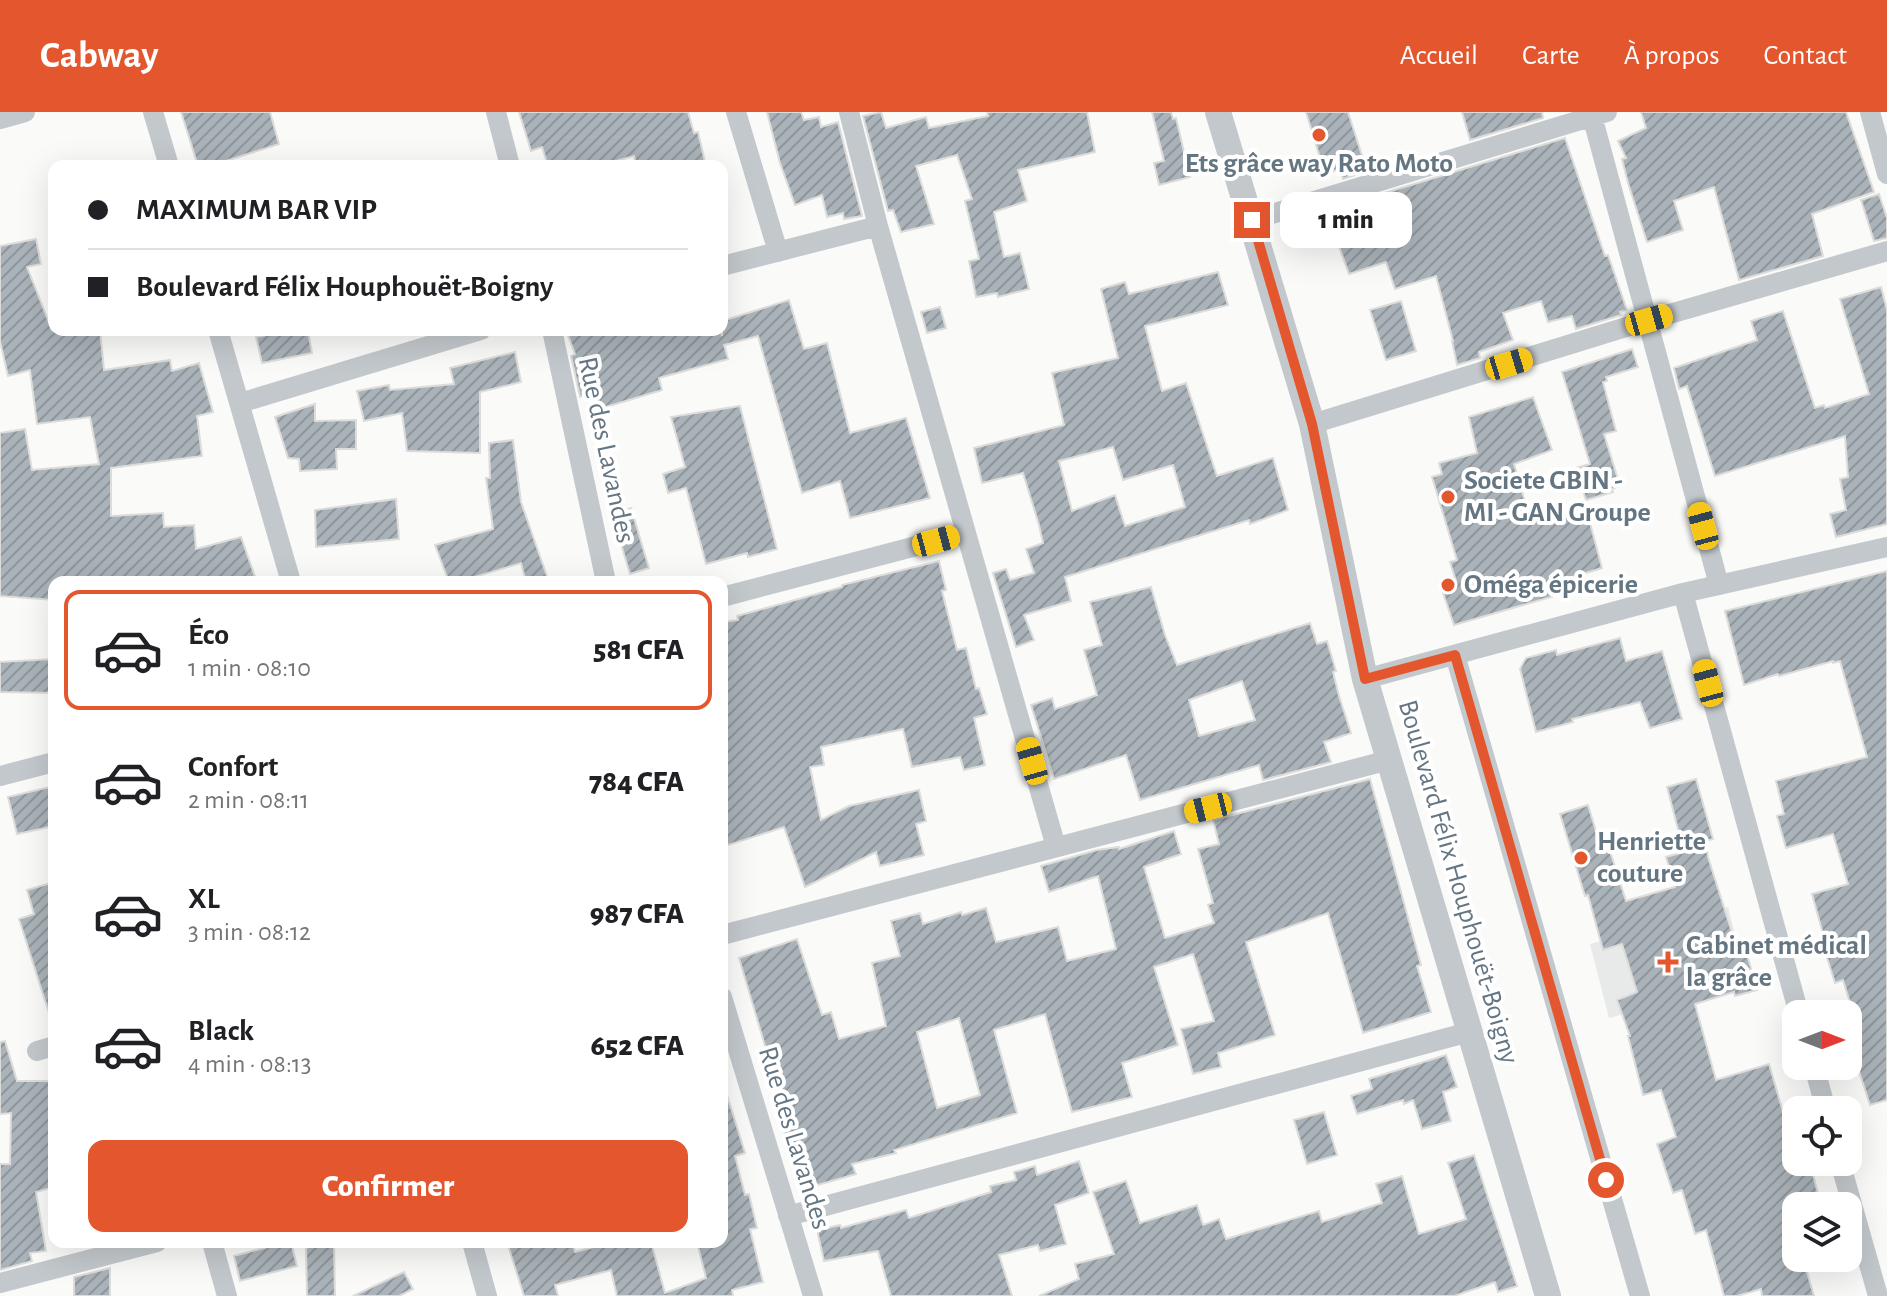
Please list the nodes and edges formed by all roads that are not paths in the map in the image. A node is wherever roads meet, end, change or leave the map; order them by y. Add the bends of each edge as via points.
1 (25, 112) edge
2 (153, 112) edge
3 (496, 112) edge
4 (736, 112) edge
5 (849, 112) edge
6 (1218, 112) edge
7 (1870, 112) edge
8 (1596, 113) edge
9 (0, 119) edge
10 (167, 160) edge
11 (508, 160) edge
12 (1887, 174) edge
13 (1252, 220) junction
14 (878, 226) junction
15 (1887, 251) edge
16 (778, 252) junction
17 (728, 264) edge
18 (1649, 320) junction
19 (220, 336) edge
20 (461, 336) edge
21 (553, 336) edge
22 (240, 403) junction
23 (1312, 424) junction
24 (966, 533) junction
25 (1887, 547) edge
26 (289, 576) edge
27 (605, 576) edge
28 (1719, 585) junction
29 (1683, 593) junction
30 (728, 595) edge
31 (1455, 655) junction
32 (1365, 679) junction
33 (1389, 760) junction
34 (48, 763) edge
35 (0, 775) edge
36 (1056, 847) junction
37 (728, 933) edge
38 (1795, 1000) edge
39 (728, 1017) edge
40 (1469, 1032) junction
41 (1844, 1176) edge
42 (788, 1216) junction
43 (134, 1248) edge
44 (214, 1248) edge
45 (474, 1248) edge
46 (0, 1283) edge
47 (227, 1296) edge
48 (487, 1296) edge
49 (813, 1296) edge
50 (1548, 1296) edge
51 (1640, 1296) edge
52 (1878, 1296) edge

1 - 9 street
2 - 10 street
3 - 11 street
4 - 16 street
5 - 14 street
6 - 13 street, Boulevard Félix Houphouët-Boigny
7 - 12 street
8 - 13 street
8 - 18 street
13 - 23 street, Boulevard Félix Houphouët-Boigny
14 - 16 street
14 - 24 street
15 - 18 street
16 - 17 street
18 - 23 street
18 - 28 street
19 - 22 street
20 - 22 street
21 - 27 street, Rue des Lavandes
22 - 26 street
23 - 32 street, Boulevard Félix Houphouët-Boigny
24 - 30 street
24 - 36 street
25 - 28 street
28 - 29 street
29 - 31 street
29 - 38 street
31 - 32 street
31 - 51 street
32 - 33 street, Boulevard Félix Houphouët-Boigny
33 - 36 street
33 - 40 street, Boulevard Félix Houphouët-Boigny
34 - 35 street
36 - 37 street
39 - 42 street, Rue des Lavandes
40 - 42 street
40 - 50 street, Boulevard Félix Houphouët-Boigny
41 - 52 street
42 - 49 street, Rue des Lavandes
43 - 46 street
44 - 47 street
45 - 48 street

